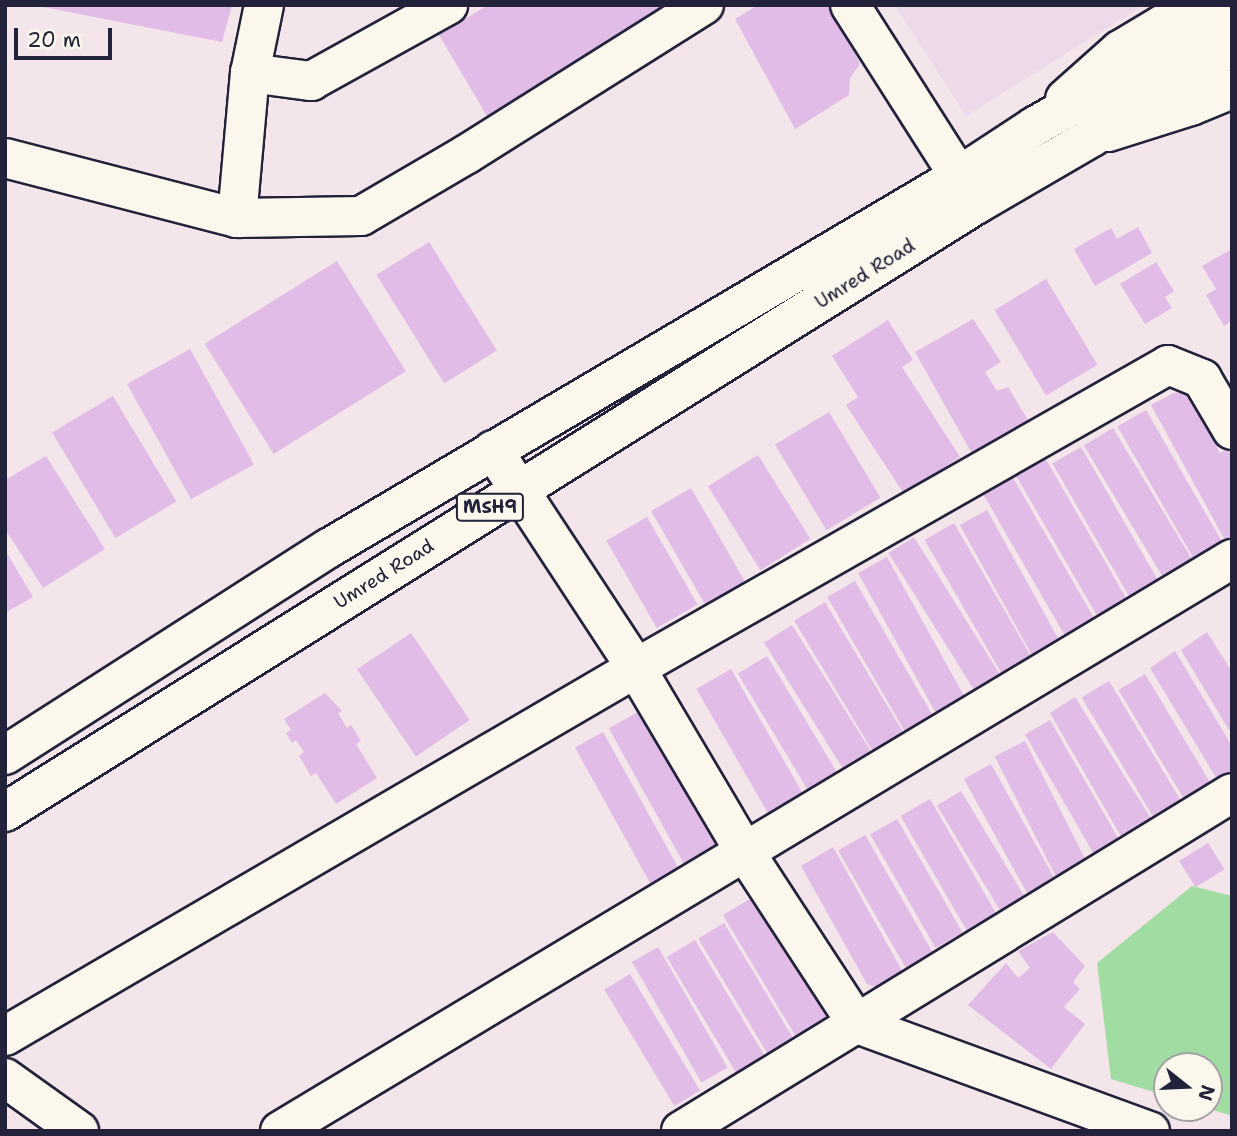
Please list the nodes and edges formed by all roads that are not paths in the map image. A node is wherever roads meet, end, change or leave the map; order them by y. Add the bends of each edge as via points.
1 (264, 5) edge
2 (448, 5) edge
3 (704, 5) edge
4 (850, 5) edge
5 (1195, 5) edge
6 (1232, 14) edge
7 (1232, 46) edge
8 (250, 73) junction
9 (1232, 89) edge
10 (1035, 126) junction
11 (1092, 137) junction
12 (5, 158) edge
13 (968, 190) junction
14 (237, 219) junction
15 (1232, 430) edge
16 (493, 450) junction
17 (518, 489) junction
18 (1232, 559) edge
19 (636, 668) junction
20 (5, 755) edge
21 (1232, 793) edge
22 (5, 812) edge
23 (745, 852) junction
24 (857, 1024) junction
25 (5, 1036) edge
26 (5, 1078) edge
27 (79, 1131) edge
28 (280, 1131) edge
29 (681, 1131) edge
30 (1150, 1131) edge

1 - 8 street
2 - 8 street via 311,81
3 - 14 street via 362,216
4 - 13 street
5 - 10 street via 1120,51
6 - 10 street
7 - 11 street
8 - 14 street
9 - 11 street
10 - 13 street
11 - 13 street
12 - 14 street
13 - 16 street
13 - 17 street, Umred Road / MSH9
15 - 19 street via 1202,379 1168,365
16 - 17 street
16 - 20 street via 329,548
17 - 19 street
17 - 22 street, Umred Road / MSH9
18 - 23 street
19 - 23 street
19 - 25 street
21 - 24 street
23 - 24 street
23 - 28 street
24 - 29 street
24 - 30 street
26 - 27 street

